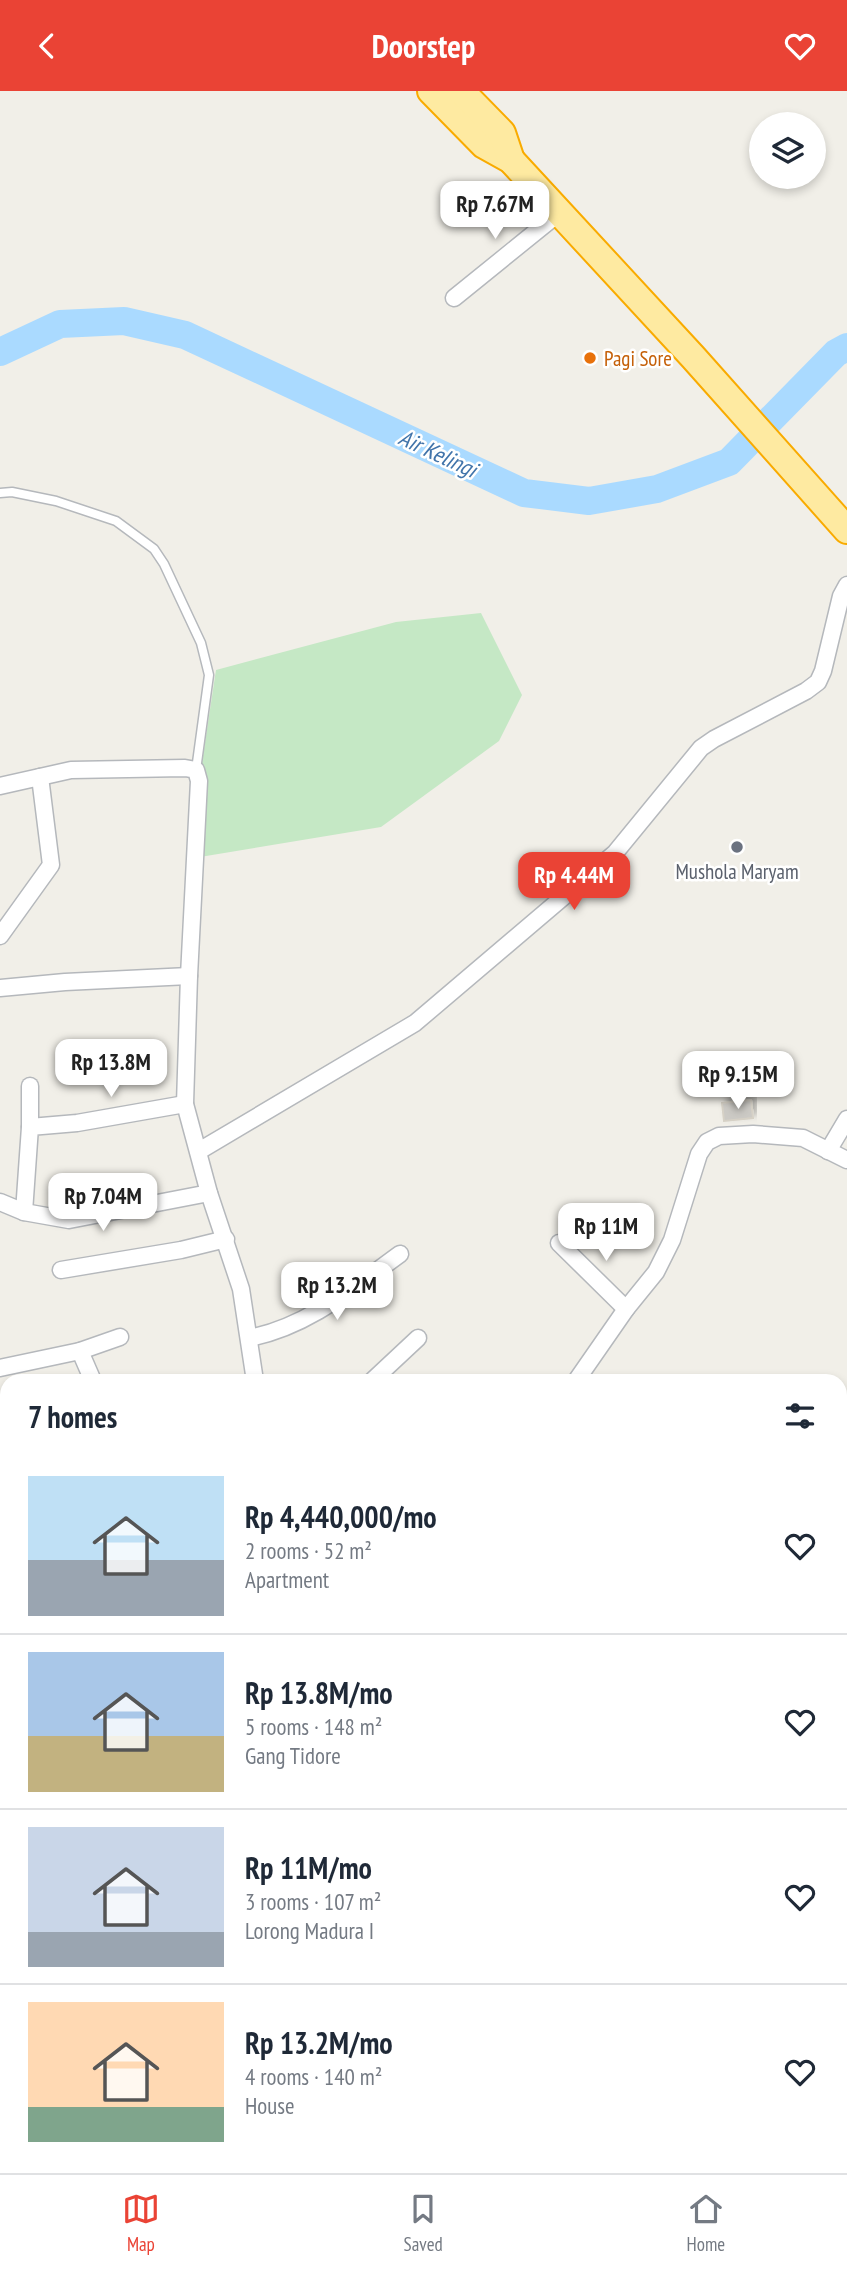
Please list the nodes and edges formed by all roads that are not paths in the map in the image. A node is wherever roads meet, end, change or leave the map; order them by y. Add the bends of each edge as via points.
1 (431, 91) edge
2 (461, 91) edge
3 (511, 160) junction
4 (559, 212) junction
5 (454, 299) dead end
6 (0, 493) edge
7 (847, 530) edge
8 (847, 586) edge
9 (196, 770) junction
10 (40, 777) junction
11 (0, 786) edge
12 (0, 936) edge
13 (189, 977) junction
14 (0, 988) edge
15 (30, 1086) dead end
16 (185, 1104) junction
17 (847, 1119) edge
18 (30, 1126) junction
19 (199, 1151) junction
20 (828, 1151) junction
21 (847, 1160) edge
22 (209, 1193) junction
23 (0, 1202) edge
24 (24, 1212) junction
25 (226, 1239) junction
26 (559, 1243) dead end
27 (400, 1254) dead end
28 (61, 1270) dead end
29 (626, 1309) junction
30 (120, 1337) dead end
31 (249, 1338) junction
32 (418, 1338) dead end
33 (80, 1351) junction
34 (0, 1368) edge
35 (90, 1374) edge
36 (254, 1374) edge
37 (379, 1374) edge
38 (581, 1374) edge

1 - 3 highway via 484,145
2 - 3 highway via 502,133
3 - 4 highway
4 - 5 street
4 - 7 highway
6 - 9 lane via 56,501 116,521 154,549 201,643 209,675
8 - 19 street via 818,682 701,748 615,853 415,1023
9 - 10 street via 71,770
9 - 13 street
10 - 11 street
10 - 12 street via 51,865
13 - 14 street
13 - 16 street
15 - 18 street
16 - 18 street via 98,1120
16 - 19 street
17 - 20 street
18 - 24 street
19 - 22 street
20 - 21 street
20 - 29 street via 803,1138 753,1134 719,1136 707,1142 662,1262
22 - 24 street via 82,1219
22 - 25 street
23 - 24 street
25 - 28 street
25 - 31 street
26 - 29 street
27 - 31 street via 325,1308 275,1332
29 - 38 street
30 - 33 street
31 - 36 street
32 - 37 street
33 - 34 street
33 - 35 street

